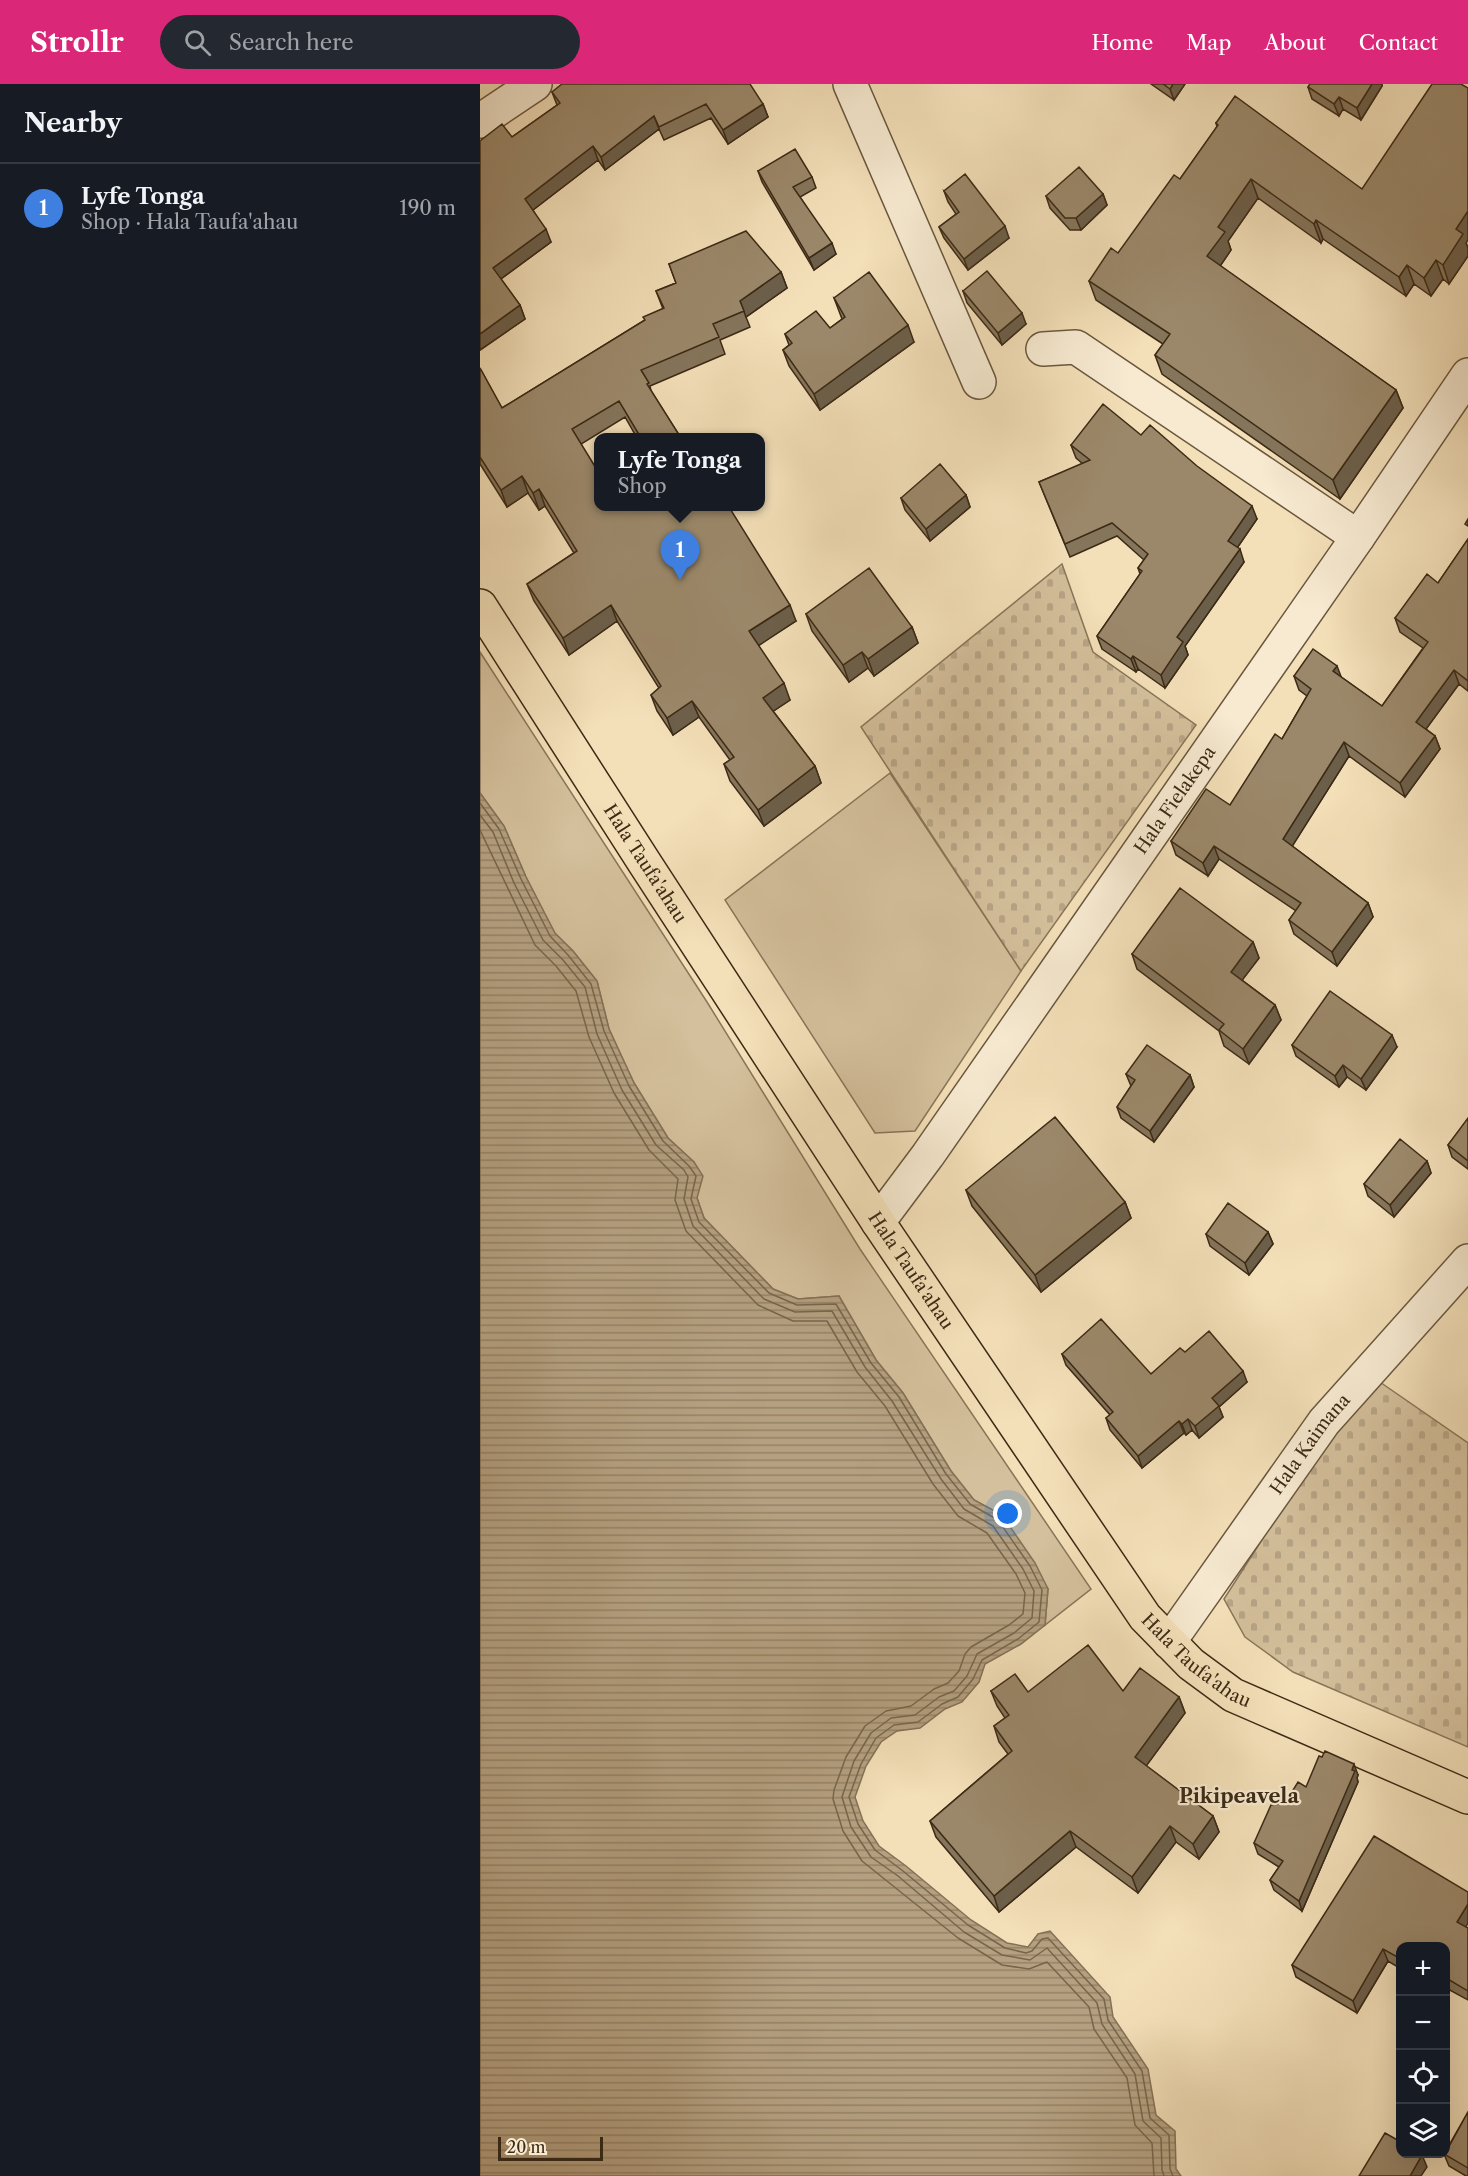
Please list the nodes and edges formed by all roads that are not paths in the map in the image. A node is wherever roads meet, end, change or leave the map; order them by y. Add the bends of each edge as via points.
1 (535, 84) edge
2 (850, 84) edge
3 (480, 121) edge
4 (1044, 349) dead end
5 (1468, 375) edge
6 (979, 382) dead end
7 (1358, 537) junction
8 (480, 606) edge
9 (878, 1222) junction
10 (1468, 1261) edge
11 (1169, 1642) junction
12 (1468, 1797) edge

1 - 3 street
2 - 6 street
4 - 7 street via 1076,347
5 - 7 street, Hala Fielakepa
7 - 9 street, Hala Fielakepa
8 - 9 main road, Hala Taufa'ahau
9 - 11 main road, Hala Taufa'ahau via 1145,1617
10 - 11 street, Hala Kaimana via 1324,1422
11 - 12 main road, Hala Taufa'ahau via 1233,1695

